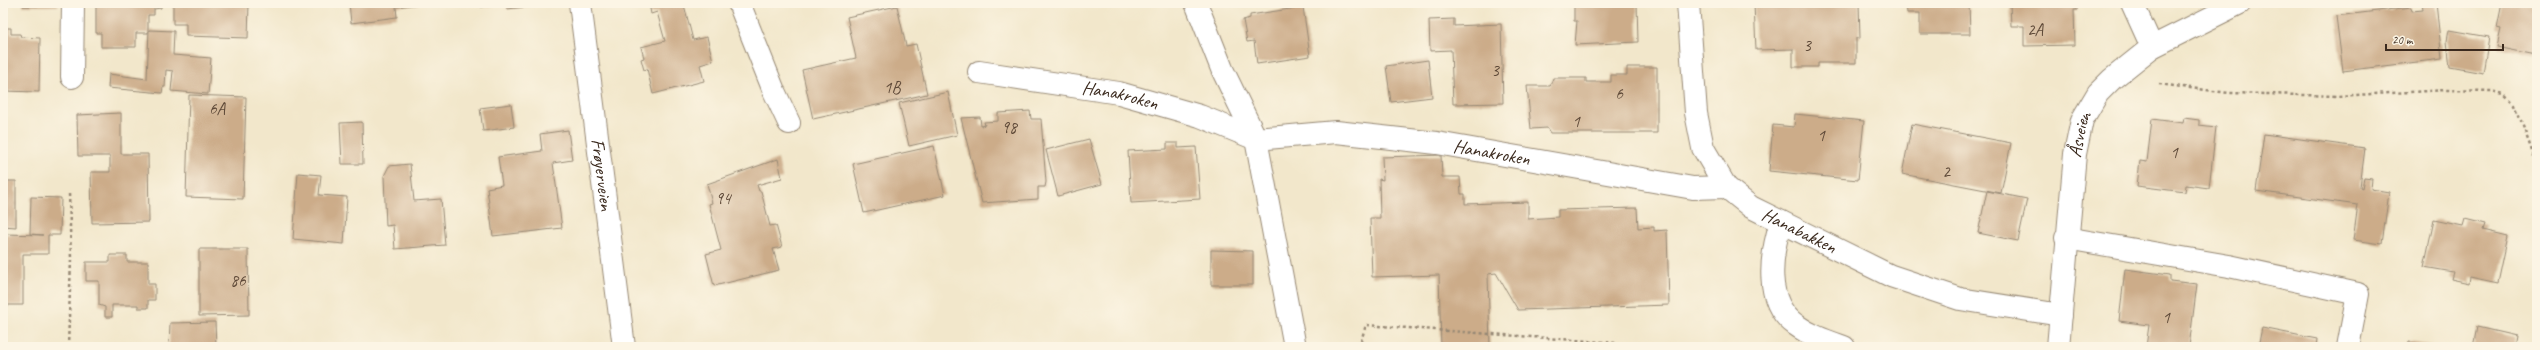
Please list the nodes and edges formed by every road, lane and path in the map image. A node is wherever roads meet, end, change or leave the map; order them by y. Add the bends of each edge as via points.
1 (73, 3) edge
2 (580, 3) edge
3 (740, 3) edge
4 (1196, 3) edge
5 (1688, 3) edge
6 (2132, 3) edge
7 (2240, 3) edge
8 (2152, 47) junction
9 (978, 72) dead end
10 (72, 77) dead end
11 (2112, 79) junction
12 (789, 123) dead end
13 (1256, 139) junction
14 (2537, 165) edge
15 (1726, 187) junction
16 (69, 193) dead end
17 (1781, 222) junction
18 (2066, 238) junction
19 (2061, 315) junction
20 (68, 347) edge
21 (624, 347) edge
22 (1295, 347) edge
23 (1359, 347) edge
24 (1618, 347) edge
25 (1844, 347) edge
26 (2058, 347) edge
27 (2348, 347) edge

1 - 10 street
2 - 21 street, Frøyerveien
3 - 12 street
4 - 13 street via 1222,69
5 - 15 street, Hanabakken via 1696,113 1703,148
6 - 8 street
7 - 8 street, Åsveien
8 - 11 street, Åsveien
9 - 13 street, Hanakroken via 1119,93 1200,116
11 - 14 path via 2229,93 2337,96 2446,90 2492,91 2504,94 2515,104
11 - 18 street, Åsveien via 2098,93 2082,120 2075,154
13 - 15 street, Hanakroken via 1336,132 1437,143 1693,188
13 - 22 street
15 - 17 street, Hanabakken via 1751,207
16 - 20 path via 71,273
17 - 19 street, Hanabakken via 1891,276 1960,299
17 - 25 street via 1774,246 1772,284 1781,306 1794,324 1812,335
18 - 19 street, Åsveien
18 - 27 street via 2229,266 2358,294
19 - 26 street, Åsveien
23 - 24 path via 1366,325 1616,343

